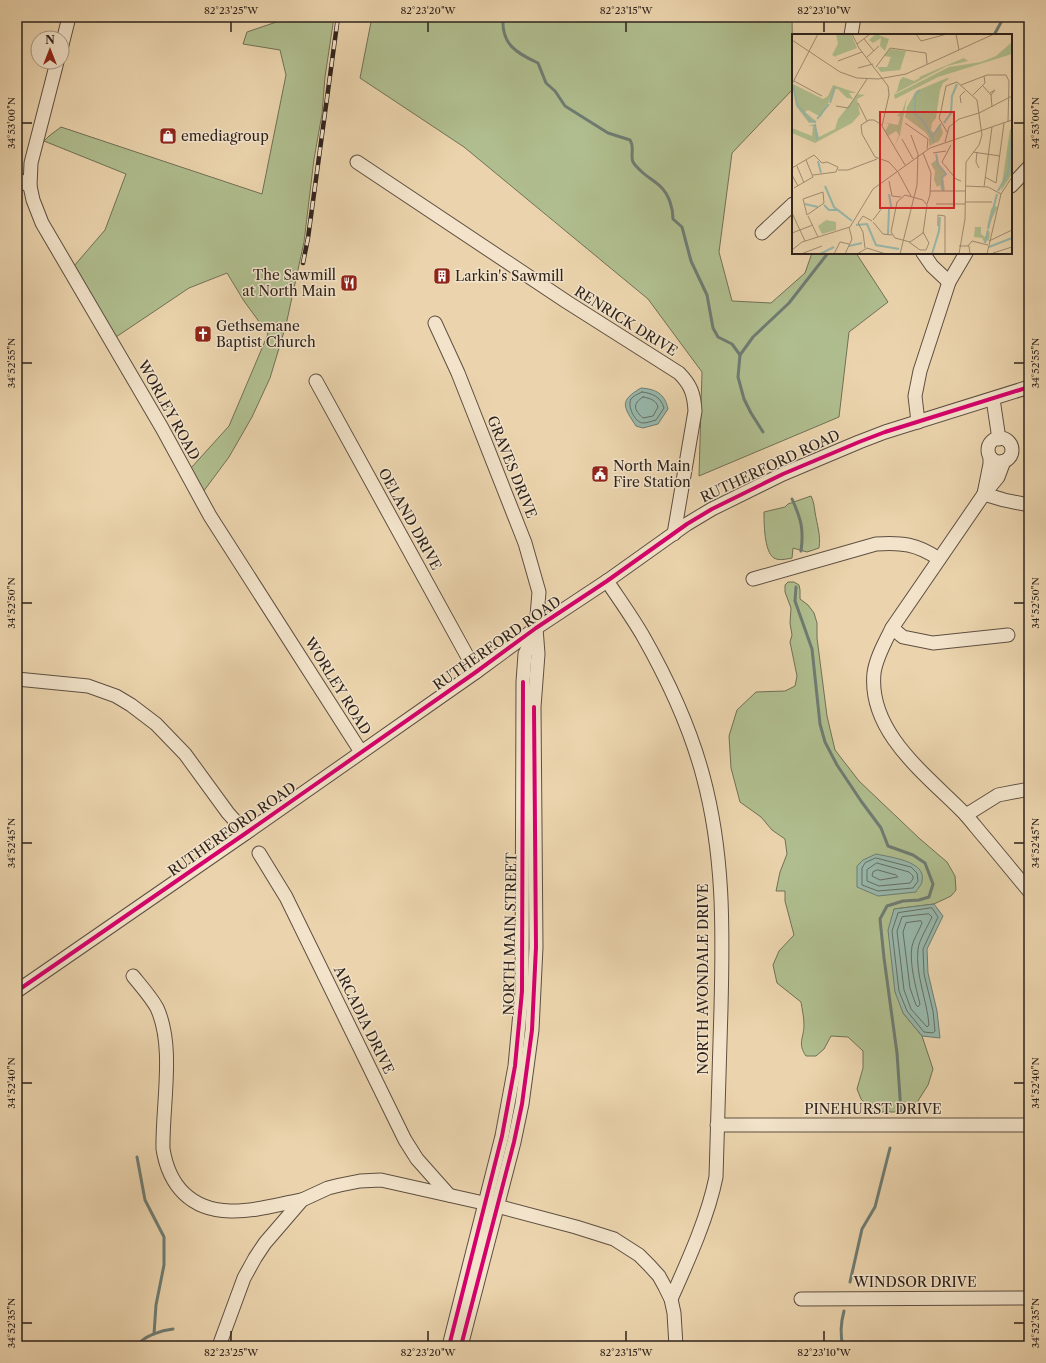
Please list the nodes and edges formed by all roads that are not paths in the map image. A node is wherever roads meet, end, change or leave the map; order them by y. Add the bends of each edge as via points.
1 (69, 17) edge
2 (854, 17) edge
3 (66, 30) edge
4 (851, 34) edge
5 (56, 70) edge
6 (357, 162) dead end
7 (1029, 167) edge
8 (17, 179) edge
9 (1012, 185) edge
10 (30, 186) junction
11 (792, 205) edge
12 (762, 233) dead end
13 (924, 254) edge
14 (965, 254) edge
15 (949, 282) junction
16 (435, 323) dead end
17 (316, 381) dead end
18 (1029, 388) edge
19 (993, 398) junction
20 (918, 422) junction
21 (999, 439) junction
22 (990, 457) junction
23 (1004, 461) junction
24 (984, 494) junction
25 (1029, 505) edge
26 (674, 534) junction
27 (939, 559) junction
28 (753, 579) dead end
29 (607, 581) junction
30 (536, 628) junction
31 (892, 628) junction
32 (1008, 636) dead end
33 (476, 672) junction
34 (17, 680) edge
35 (361, 752) junction
36 (1029, 789) edge
37 (966, 815) junction
38 (246, 833) junction
39 (259, 853) dead end
40 (1029, 891) edge
41 (536, 947) junction
42 (522, 948) junction
43 (133, 976) dead end
44 (17, 991) edge
45 (717, 1125) junction
46 (1029, 1125) edge
47 (450, 1195) junction
48 (302, 1200) junction
49 (491, 1204) junction
50 (1029, 1298) edge
51 (671, 1299) junction
52 (801, 1299) dead end
53 (219, 1346) edge
54 (449, 1346) edge
55 (461, 1346) edge
56 (676, 1346) edge

1 - 3 street
2 - 4 street
5 - 10 street, WORLEY ROAD via 32,163
6 - 26 street, RENRICK DRIVE via 684,378 693,392 695,411
7 - 9 street
8 - 10 street
10 - 35 street, WORLEY ROAD via 42,223 162,428 206,510
11 - 12 street
13 - 15 street
14 - 15 street
15 - 20 street via 920,371 915,396
16 - 30 street, GRAVES DRIVE via 458,373 526,543 539,592
17 - 33 street, OELAND DRIVE
18 - 19 street, RUTHERFORD ROAD
19 - 20 street, RUTHERFORD ROAD
19 - 21 street
20 - 26 street, RUTHERFORD ROAD via 859,442 783,474 712,509
21 - 22 street via 989,445
21 - 23 street via 1006,440 1012,450 1010,457
22 - 23 street via 994,461
22 - 24 street
23 - 24 street via 998,477
24 - 25 street
24 - 27 street
26 - 29 street, RUTHERFORD ROAD
27 - 28 street via 908,544 876,544
27 - 31 street
29 - 30 street, RUTHERFORD ROAD
29 - 45 street, NORTH AVONDALE DRIVE via 642,636 671,690 694,747 712,813 720,868 723,934
30 - 33 street, RUTHERFORD ROAD
30 - 41 street, NORTH MAIN STREET
30 - 42 street, NORTH MAIN STREET via 525,654 523,682
31 - 32 street via 903,636 933,643
31 - 37 street via 875,672 874,688 878,706 892,738 907,757
33 - 35 street, RUTHERFORD ROAD
34 - 38 street via 88,686 131,705 156,724 186,754 228,813
35 - 38 street, RUTHERFORD ROAD
36 - 37 street via 998,794
37 - 40 street
38 - 44 street, RUTHERFORD ROAD
39 - 47 street, ARCADIA DRIVE via 286,897 405,1140 417,1160
41 - 42 street
41 - 49 street, NORTH MAIN STREET via 532,1030 523,1097 514,1142
42 - 49 street, NORTH MAIN STREET via 522,991 515,1066
43 - 48 street via 156,1006 166,1040 163,1149 169,1174 175,1184 194,1202 218,1210 251,1210
45 - 46 street, PINEHURST DRIVE
45 - 51 street, NORTH AVONDALE DRIVE via 713,1196
47 - 48 street via 381,1180 360,1180 328,1188
47 - 49 street
48 - 53 street via 265,1243 244,1278
49 - 51 street via 614,1239 639,1255 649,1265 659,1276
49 - 54 street, NORTH MAIN STREET
49 - 55 street, NORTH MAIN STREET
50 - 52 street, WINDSOR DRIVE
51 - 56 street

